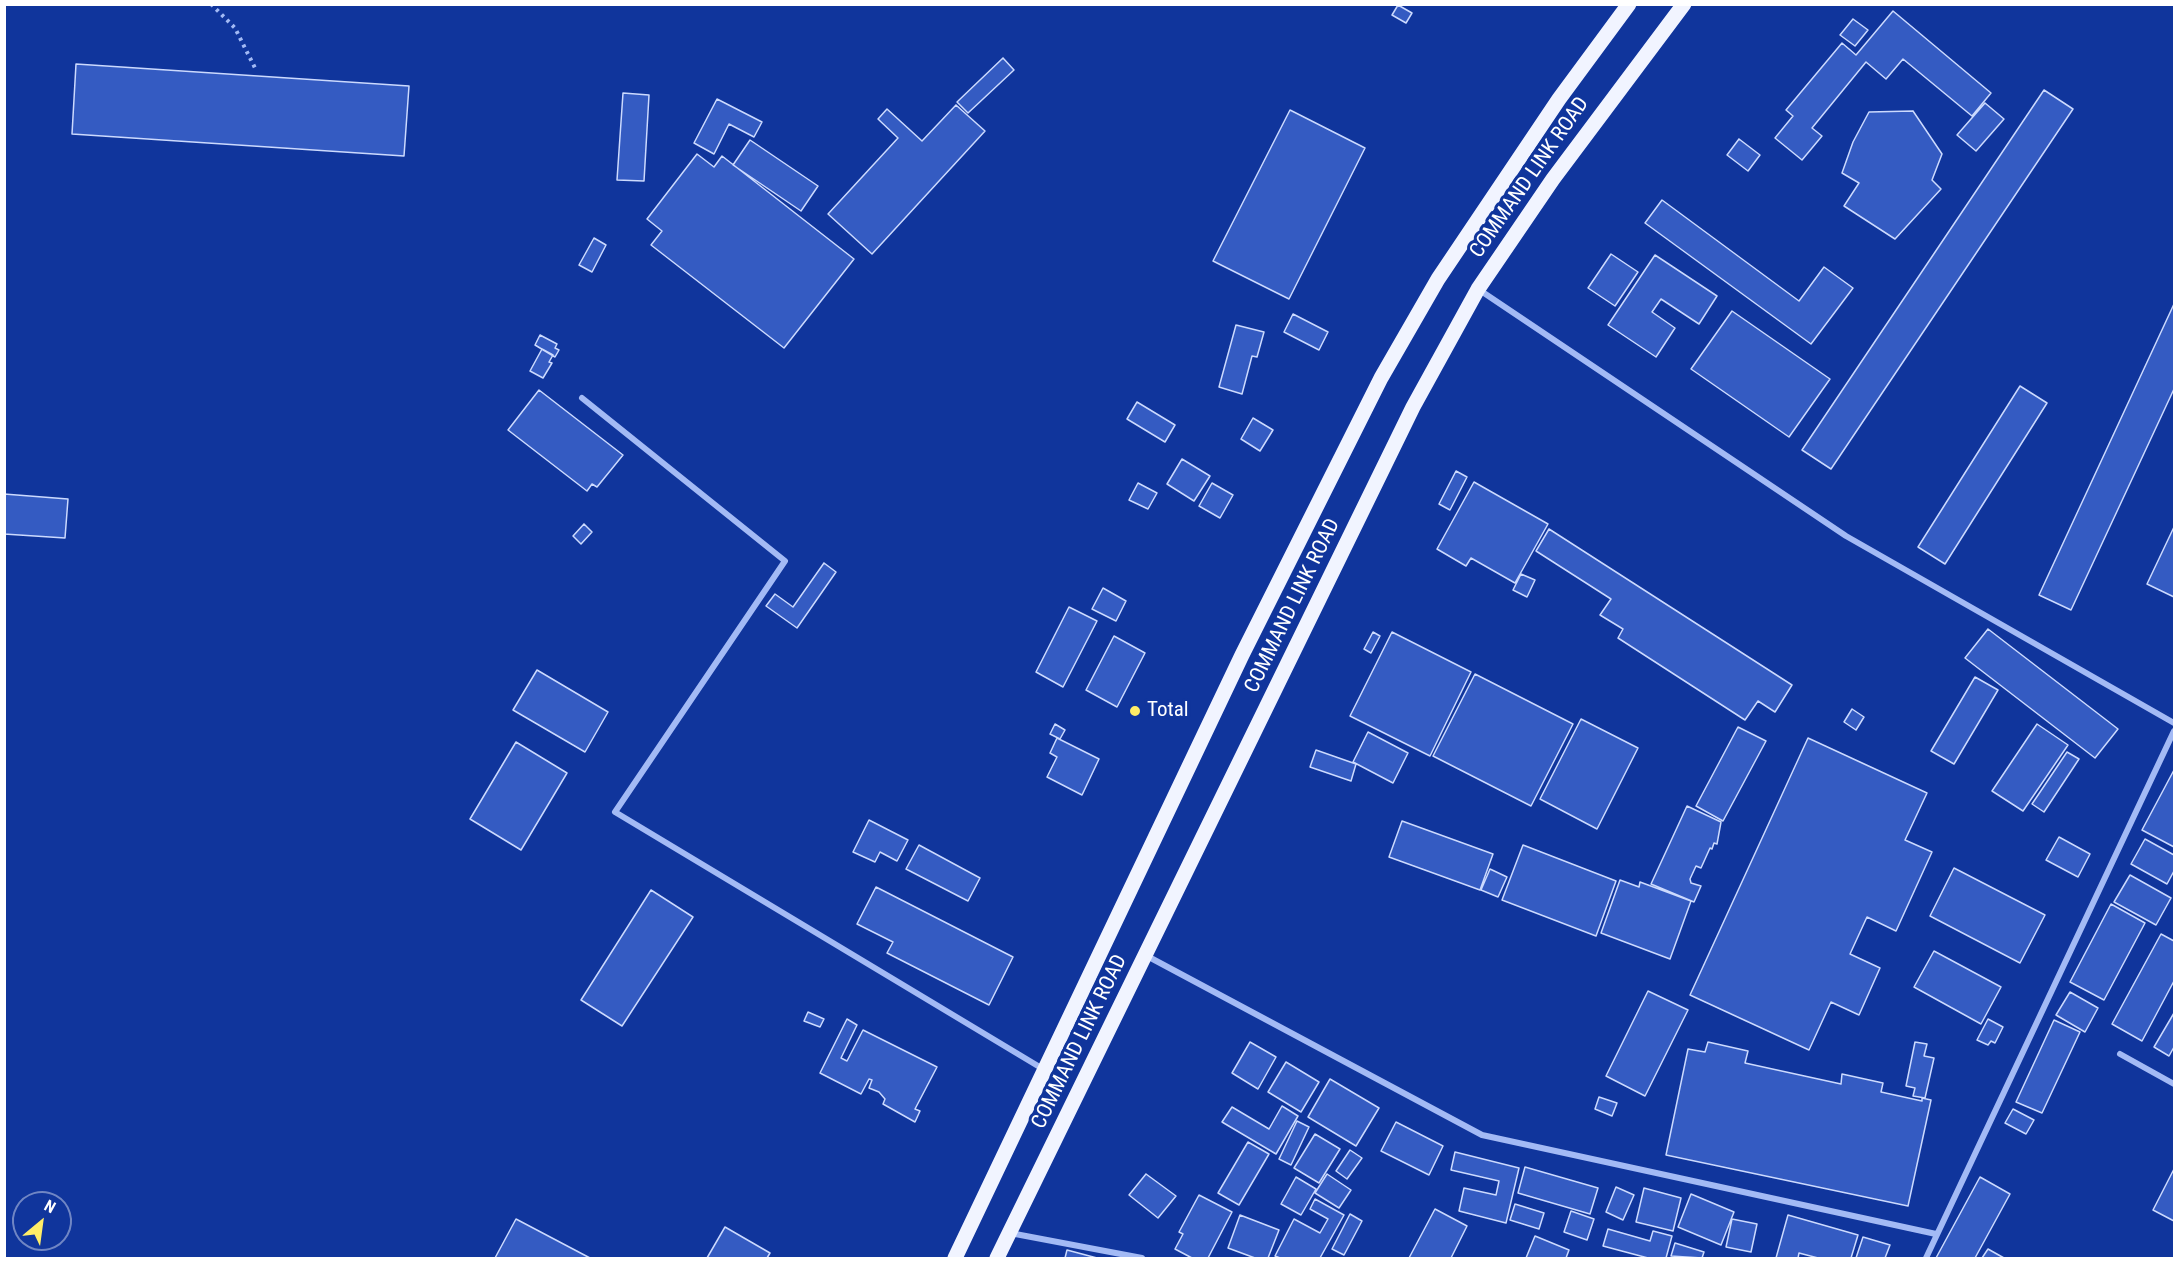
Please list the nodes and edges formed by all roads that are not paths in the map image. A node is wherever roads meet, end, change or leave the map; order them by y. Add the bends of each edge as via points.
1 (1629, 4) edge
2 (1684, 4) edge
3 (1478, 290) junction
4 (582, 398) dead end
5 (2175, 723) edge
6 (2175, 731) edge
7 (1146, 956) junction
8 (2120, 1054) dead end
9 (1044, 1070) junction
10 (2175, 1084) edge
11 (1009, 1233) junction
12 (1936, 1234) junction
13 (955, 1258) edge
14 (997, 1258) edge
15 (1142, 1258) edge
16 (1926, 1258) edge

1 - 9 main road, COMMAND LINK ROAD via 1559,99 1438,279 1381,378 1242,655
2 - 3 main road, COMMAND LINK ROAD via 1552,179
3 - 5 street via 1846,536
3 - 7 main road, COMMAND LINK ROAD via 1413,407
4 - 9 street via 784,561 615,812
6 - 12 street
7 - 11 main road, COMMAND LINK ROAD
7 - 12 street via 1482,1135
8 - 10 street
9 - 13 main road, COMMAND LINK ROAD
11 - 14 main road, COMMAND LINK ROAD
11 - 15 street
12 - 16 street

